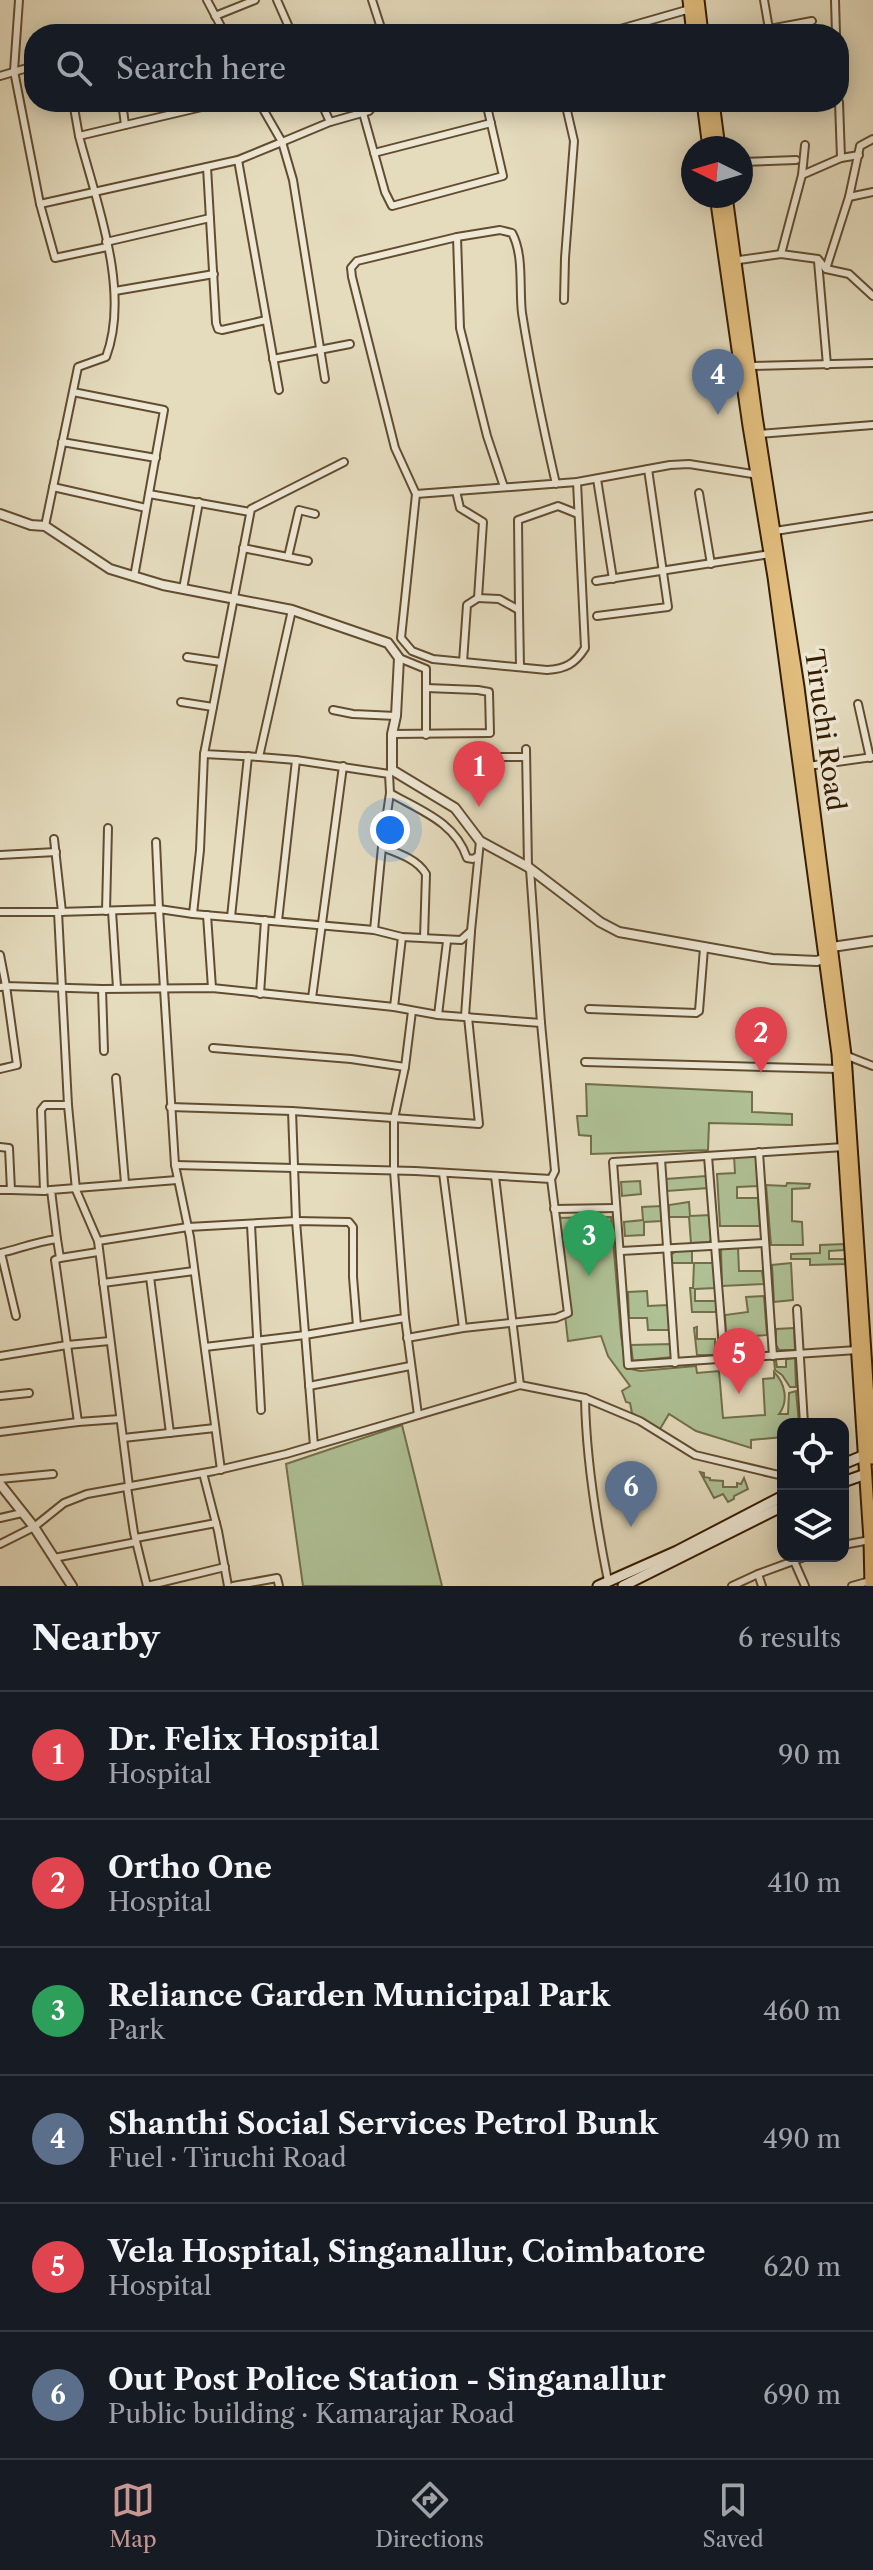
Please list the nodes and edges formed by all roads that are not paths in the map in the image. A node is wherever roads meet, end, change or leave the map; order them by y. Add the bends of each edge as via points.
1 (19, 0) edge
2 (207, 0) edge
3 (255, 0) edge
4 (277, 0) edge
5 (372, 0) edge
6 (764, 0) edge
7 (835, 0) edge
8 (692, 3) edge
9 (215, 16) junction
10 (812, 21) dead end
11 (219, 24) edge
12 (288, 24) edge
13 (380, 24) edge
14 (632, 24) edge
15 (693, 24) edge
16 (699, 24) edge
17 (768, 24) edge
18 (796, 24) edge
19 (836, 24) edge
20 (24, 68) edge
21 (14, 71) junction
22 (0, 76) edge
23 (75, 112) edge
24 (123, 112) edge
25 (180, 112) edge
26 (265, 112) edge
27 (326, 112) edge
28 (366, 112) edge
29 (488, 112) edge
30 (567, 112) edge
31 (704, 112) edge
32 (714, 112) edge
33 (839, 112) edge
34 (176, 113) joint
35 (363, 113) junction
36 (330, 122) junction
37 (491, 123) junction
38 (125, 125) junction
39 (79, 136) junction
40 (707, 136) edge
41 (717, 136) edge
42 (873, 139) edge
43 (282, 142) junction
44 (805, 145) dead end
45 (374, 153) junction
46 (859, 155) junction
47 (841, 158) junction
48 (238, 160) junction
49 (796, 160) dead end
50 (753, 162) edge
51 (207, 167) junction
52 (802, 175) junction
53 (873, 192) edge
54 (93, 193) junction
55 (849, 197) junction
56 (40, 204) junction
57 (719, 208) edge
58 (727, 208) edge
59 (210, 218) junction
60 (457, 237) junction
61 (106, 245) junction
62 (781, 254) junction
63 (818, 259) junction
64 (730, 261) junction
65 (826, 269) junction
66 (214, 274) junction
67 (115, 291) junction
68 (873, 296) edge
69 (564, 300) dead end
70 (266, 320) junction
71 (350, 344) dead end
72 (321, 349) junction
73 (273, 359) junction
74 (873, 363) edge
75 (827, 365) junction
76 (749, 366) junction
77 (325, 379) dead end
78 (279, 390) dead end
79 (73, 392) junction
80 (873, 425) edge
81 (759, 434) junction
82 (62, 442) junction
83 (156, 458) junction
84 (344, 462) dead end
85 (648, 469) junction
86 (759, 475) junction
87 (597, 479) junction
88 (577, 482) junction
89 (556, 484) junction
90 (53, 487) junction
91 (504, 487) junction
92 (456, 491) junction
93 (699, 493) dead end
94 (149, 494) junction
95 (416, 494) junction
96 (199, 502) junction
97 (146, 508) junction
98 (250, 512) junction
99 (0, 514) edge
100 (315, 514) dead end
101 (578, 514) junction
102 (873, 516) edge
103 (45, 526) junction
104 (775, 531) junction
105 (243, 548) junction
106 (770, 554) junction
107 (288, 557) junction
108 (308, 561) dead end
109 (711, 564) junction
110 (663, 571) junction
111 (134, 577) junction
112 (613, 579) junction
113 (596, 581) dead end
114 (183, 589) junction
115 (478, 598) junction
116 (233, 599) junction
117 (292, 610) junction
118 (519, 610) junction
119 (597, 616) dead end
120 (187, 657) dead end
121 (399, 658) junction
122 (221, 662) junction
123 (463, 662) junction
124 (520, 667) junction
125 (426, 688) junction
126 (181, 702) dead end
127 (858, 704) dead end
128 (213, 707) junction
129 (333, 710) dead end
130 (396, 716) junction
131 (392, 734) junction
132 (426, 735) junction
133 (204, 754) junction
134 (248, 756) junction
135 (259, 757) junction
136 (498, 757) dead end
137 (872, 757) edge
138 (296, 760) junction
139 (343, 766) junction
140 (808, 766) junction
141 (390, 793) junction
142 (108, 828) dead end
143 (54, 839) dead end
144 (480, 841) junction
145 (156, 842) dead end
146 (382, 847) junction
147 (56, 852) junction
148 (0, 855) edge
149 (478, 856) junction
150 (529, 868) junction
151 (159, 909) junction
152 (109, 911) junction
153 (0, 912) edge
154 (60, 912) junction
155 (193, 914) junction
156 (207, 915) junction
157 (231, 917) junction
158 (265, 920) junction
159 (278, 921) junction
160 (322, 925) junction
161 (374, 930) junction
162 (471, 931) junction
163 (402, 937) junction
164 (424, 938) junction
165 (447, 941) junction
166 (873, 941) edge
167 (832, 947) junction
168 (704, 948) junction
169 (0, 955) edge
170 (825, 958) junction
171 (3, 986) edge
172 (62, 987) junction
173 (117, 988) junction
174 (163, 988) junction
175 (212, 988) junction
176 (102, 989) junction
177 (260, 994) junction
178 (312, 998) junction
179 (394, 1007) junction
180 (589, 1009) dead end
181 (412, 1011) junction
182 (438, 1015) junction
183 (467, 1016) junction
184 (541, 1023) junction
185 (213, 1048) dead end
186 (104, 1051) dead end
187 (845, 1055) junction
188 (585, 1062) dead end
189 (873, 1066) edge
190 (405, 1067) junction
191 (0, 1069) edge
192 (839, 1069) junction
193 (116, 1078) dead end
194 (68, 1105) junction
195 (170, 1107) junction
196 (292, 1111) junction
197 (394, 1119) junction
198 (0, 1147) edge
199 (844, 1147) junction
200 (759, 1152) junction
201 (708, 1156) junction
202 (661, 1159) junction
203 (175, 1165) junction
204 (293, 1168) junction
205 (394, 1171) junction
206 (443, 1173) junction
207 (495, 1176) junction
208 (551, 1179) junction
209 (177, 1180) junction
210 (125, 1183) junction
211 (0, 1190) edge
212 (11, 1190) junction
213 (76, 1190) junction
214 (47, 1191) junction
215 (616, 1208) junction
216 (554, 1209) junction
217 (296, 1221) junction
218 (251, 1225) junction
219 (188, 1227) junction
220 (854, 1234) junction
221 (57, 1239) junction
222 (98, 1241) junction
223 (765, 1243) junction
224 (715, 1245) junction
225 (667, 1248) junction
226 (621, 1251) junction
227 (0, 1252) edge
228 (98, 1252) junction
229 (60, 1258) junction
230 (194, 1271) junction
231 (150, 1277) junction
232 (103, 1283) junction
233 (868, 1294) edge
234 (797, 1309) dead end
235 (16, 1316) dead end
236 (405, 1318) junction
237 (511, 1323) junction
238 (357, 1326) junction
239 (463, 1328) junction
240 (305, 1335) junction
241 (407, 1338) junction
242 (110, 1341) junction
243 (256, 1341) junction
244 (67, 1345) junction
245 (205, 1347) junction
246 (857, 1350) junction
247 (799, 1352) junction
248 (0, 1356) edge
249 (773, 1356) junction
250 (724, 1360) junction
251 (675, 1363) junction
252 (410, 1366) junction
253 (520, 1385) junction
254 (309, 1386) junction
255 (29, 1393) dead end
256 (0, 1396) edge
257 (585, 1398) junction
258 (261, 1410) dead end
259 (418, 1415) junction
260 (804, 1418) edge
261 (120, 1419) junction
262 (78, 1422) junction
263 (215, 1428) junction
264 (0, 1432) edge
265 (170, 1433) junction
266 (870, 1435) edge
267 (123, 1438) junction
268 (314, 1446) junction
269 (865, 1455) junction
270 (849, 1462) edge
271 (870, 1469) edge
272 (221, 1470) junction
273 (203, 1473) junction
274 (53, 1474) dead end
275 (777, 1475) edge
276 (849, 1479) edge
277 (0, 1482) edge
278 (128, 1487) junction
279 (777, 1499) edge
280 (777, 1509) edge
281 (22, 1513) junction
282 (0, 1518) edge
283 (216, 1523) junction
284 (34, 1527) junction
285 (136, 1540) junction
286 (870, 1540) junction
287 (0, 1544) edge
288 (849, 1544) edge
289 (54, 1558) junction
290 (791, 1562) edge
291 (794, 1562) edge
292 (225, 1567) junction
293 (758, 1574) junction
294 (642, 1582) edge
295 (871, 1583) edge
296 (603, 1584) edge
297 (72, 1586) edge
298 (147, 1586) edge
299 (230, 1586) edge
300 (279, 1586) edge
301 (623, 1586) edge
302 (732, 1586) edge
303 (762, 1586) edge
304 (805, 1586) edge
305 (852, 1586) edge

1 - 21 street
2 - 9 street
3 - 9 street
4 - 12 street
5 - 13 street
6 - 17 street
7 - 19 street
8 - 14 street
8 - 15 highway
8 - 16 highway
9 - 11 street
10 - 18 street
20 - 21 street
21 - 22 street
21 - 56 street
23 - 39 street
24 - 38 street
25 - 34 street
26 - 43 street
27 - 36 street
28 - 35 street
29 - 37 street
30 - 69 street via 574,141
31 - 40 highway
32 - 41 highway
33 - 47 street
34 - 38 street
35 - 36 street
35 - 45 street
36 - 43 street
37 - 45 street
37 - 45 street via 503,176 392,206
38 - 39 street
39 - 54 street
42 - 46 street via 860,146
43 - 48 street
43 - 72 street
44 - 52 street
46 - 47 street
46 - 55 street
47 - 52 street
48 - 51 street
48 - 70 street
49 - 50 street
51 - 54 street
51 - 59 street
52 - 62 street
53 - 55 street
54 - 56 street
54 - 61 street
55 - 65 street
56 - 61 street via 55,258
57 - 64 highway, Tiruchi Road
58 - 64 highway, Tiruchi Road
59 - 61 street
59 - 66 street
60 - 89 street via 500,230 512,233 517,243 530,366
60 - 91 street via 460,328
60 - 95 street via 357,261 351,268 392,436
61 - 67 street
62 - 63 street
62 - 64 street
63 - 65 street
63 - 75 street
64 - 76 highway, Tiruchi Road
64 - 86 highway, Tiruchi Road
65 - 68 street via 849,274
66 - 67 street
66 - 70 street via 218,329
67 - 79 street via 106,357 78,367
70 - 73 street
71 - 72 street
72 - 73 street
72 - 77 street
73 - 78 street
74 - 75 street
75 - 76 street
76 - 81 highway, Tiruchi Road
79 - 82 street
79 - 83 street via 164,410
80 - 81 street
81 - 104 highway, Tiruchi Road
82 - 83 street
82 - 90 street
83 - 94 street
84 - 98 street
85 - 86 street via 689,464
85 - 87 street
85 - 110 street
86 - 106 highway, Tiruchi Road
87 - 88 street
87 - 112 street
88 - 89 street
88 - 101 street
89 - 91 street
90 - 97 street
90 - 103 street
91 - 92 street
92 - 95 street
92 - 115 street via 460,508 483,522
93 - 109 street
94 - 96 street
94 - 97 street
95 - 123 street via 401,638 412,651
96 - 98 street
96 - 114 street
97 - 111 street
98 - 105 street
99 - 103 street
100 - 107 street via 299,510
101 - 118 street via 558,506 518,520
101 - 124 street via 585,648 560,669
102 - 104 street
103 - 111 street via 110,569
104 - 140 highway, Tiruchi Road
105 - 107 street
105 - 116 street
106 - 109 street
106 - 170 highway, Tiruchi Road
107 - 108 street
109 - 110 street
110 - 112 street
110 - 119 street via 668,607
111 - 114 street
112 - 113 street
114 - 116 street
115 - 118 street via 499,599
115 - 123 street via 467,605
116 - 117 street
116 - 122 street
117 - 121 street via 388,643
117 - 135 street
118 - 124 street
120 - 122 street
121 - 125 street via 426,669
121 - 130 street
122 - 128 street
123 - 124 street
125 - 132 street
125 - 132 street via 489,692 491,729 487,734
126 - 128 street
127 - 137 street
128 - 133 street
129 - 130 street
130 - 131 street
131 - 132 street
131 - 144 street via 392,770 455,808
133 - 134 street
133 - 155 street
134 - 135 street
134 - 157 street
135 - 138 street
136 - 150 street via 526,753
137 - 140 street
138 - 139 street
138 - 159 street
139 - 141 street via 389,774
139 - 160 street
140 - 167 highway, Tiruchi Road
141 - 146 street
141 - 149 street via 447,825 467,858
142 - 152 street
143 - 147 street
144 - 149 street
144 - 150 street
145 - 151 street
146 - 161 street
146 - 164 street via 412,860 426,874
147 - 148 street
147 - 154 street
149 - 162 street
150 - 168 street via 619,932
150 - 184 street
151 - 152 street
151 - 155 street
151 - 174 street
152 - 154 street
152 - 173 street
153 - 154 street
154 - 172 street
155 - 156 street
156 - 157 street
156 - 175 street
157 - 158 street
158 - 159 street
158 - 177 street
159 - 160 street
160 - 161 street
160 - 178 street
161 - 163 street
162 - 165 street via 461,940
162 - 183 street
163 - 164 street
163 - 179 street
164 - 165 street
165 - 182 street
166 - 167 street
167 - 187 highway, Tiruchi Road
168 - 170 street via 772,959
168 - 180 street via 696,1013
169 - 171 street
170 - 192 highway, Tiruchi Road
171 - 172 street
171 - 191 street via 17,1065
172 - 176 street
172 - 194 street
173 - 174 street
173 - 176 street
174 - 175 street
174 - 195 street
175 - 177 street
176 - 186 street
177 - 178 street
178 - 179 street
179 - 181 street
181 - 182 street
181 - 190 street
182 - 183 street
183 - 184 street
183 - 197 street via 479,1124
184 - 208 street via 555,1171
185 - 190 street
187 - 189 street
187 - 220 highway, Tiruchi Road
188 - 192 street
190 - 197 street
192 - 199 highway, Tiruchi Road
193 - 210 street
194 - 213 street
194 - 214 street via 45,1105 41,1110
195 - 196 street
195 - 203 street
196 - 197 street
196 - 204 street
197 - 205 street
198 - 212 street via 9,1148
199 - 200 street
199 - 220 highway, Tiruchi Road
200 - 201 street
200 - 223 street
201 - 202 street
201 - 224 street
202 - 215 street via 613,1162
202 - 225 street
203 - 204 street
203 - 209 street
204 - 205 street
204 - 217 street
205 - 206 street
205 - 236 street
206 - 207 street
206 - 239 street
207 - 208 street
207 - 237 street
208 - 216 street
209 - 210 street
209 - 219 street
210 - 213 street
211 - 212 street
212 - 214 street
213 - 214 street
213 - 222 street
214 - 221 street
215 - 216 street
215 - 226 street
216 - 237 street via 568,1313
217 - 218 street
217 - 238 street via 349,1222 353,1227
217 - 240 street
218 - 219 street
218 - 243 street
219 - 222 street
219 - 230 street
220 - 233 highway, Tiruchi Road
220 - 246 highway, Tiruchi Road
221 - 227 street
221 - 229 street
222 - 228 street
223 - 224 street
223 - 249 street
224 - 225 street
224 - 250 street
225 - 226 street
225 - 251 street
226 - 251 street via 628,1365
227 - 235 street
228 - 229 street
228 - 232 street
229 - 244 street via 55,1260
230 - 231 street
230 - 245 street
231 - 232 street
231 - 265 street
232 - 242 street
233 - 266 highway, Tiruchi Road
234 - 247 street
236 - 238 street
236 - 241 street
237 - 239 street
237 - 253 street
238 - 240 street
239 - 241 street
240 - 243 street
240 - 254 street
241 - 252 street
242 - 244 street
242 - 261 street
243 - 245 street
243 - 258 street
244 - 248 street
244 - 262 street
245 - 263 street
246 - 247 street
246 - 266 highway, Tiruchi Road
247 - 249 street
247 - 260 street
249 - 250 street
250 - 251 street
252 - 254 street
252 - 259 street
253 - 257 street
253 - 259 street
254 - 268 street
255 - 256 street
257 - 275 street via 640,1421 695,1455
257 - 296 street
259 - 268 street
261 - 262 street
261 - 267 street
262 - 264 street
263 - 265 street
263 - 272 street
265 - 267 street
266 - 269 highway
266 - 271 highway, Tiruchi Road
267 - 278 street
268 - 272 street
269 - 270 main road
269 - 271 highway
271 - 276 main road
271 - 286 highway
272 - 273 street
273 - 278 street
273 - 283 street
274 - 277 street
277 - 281 street
278 - 284 street via 64,1503
278 - 285 street
279 - 296 main road
280 - 294 main road
281 - 282 street
281 - 284 street
283 - 285 street
283 - 292 street
284 - 287 street
284 - 289 street
285 - 289 street
285 - 298 street
286 - 288 street
286 - 295 highway
289 - 297 street
290 - 293 street
291 - 304 street
292 - 298 street
292 - 299 street
293 - 302 street
293 - 303 street
294 - 301 main road
295 - 305 street
299 - 300 street via 277,1578

